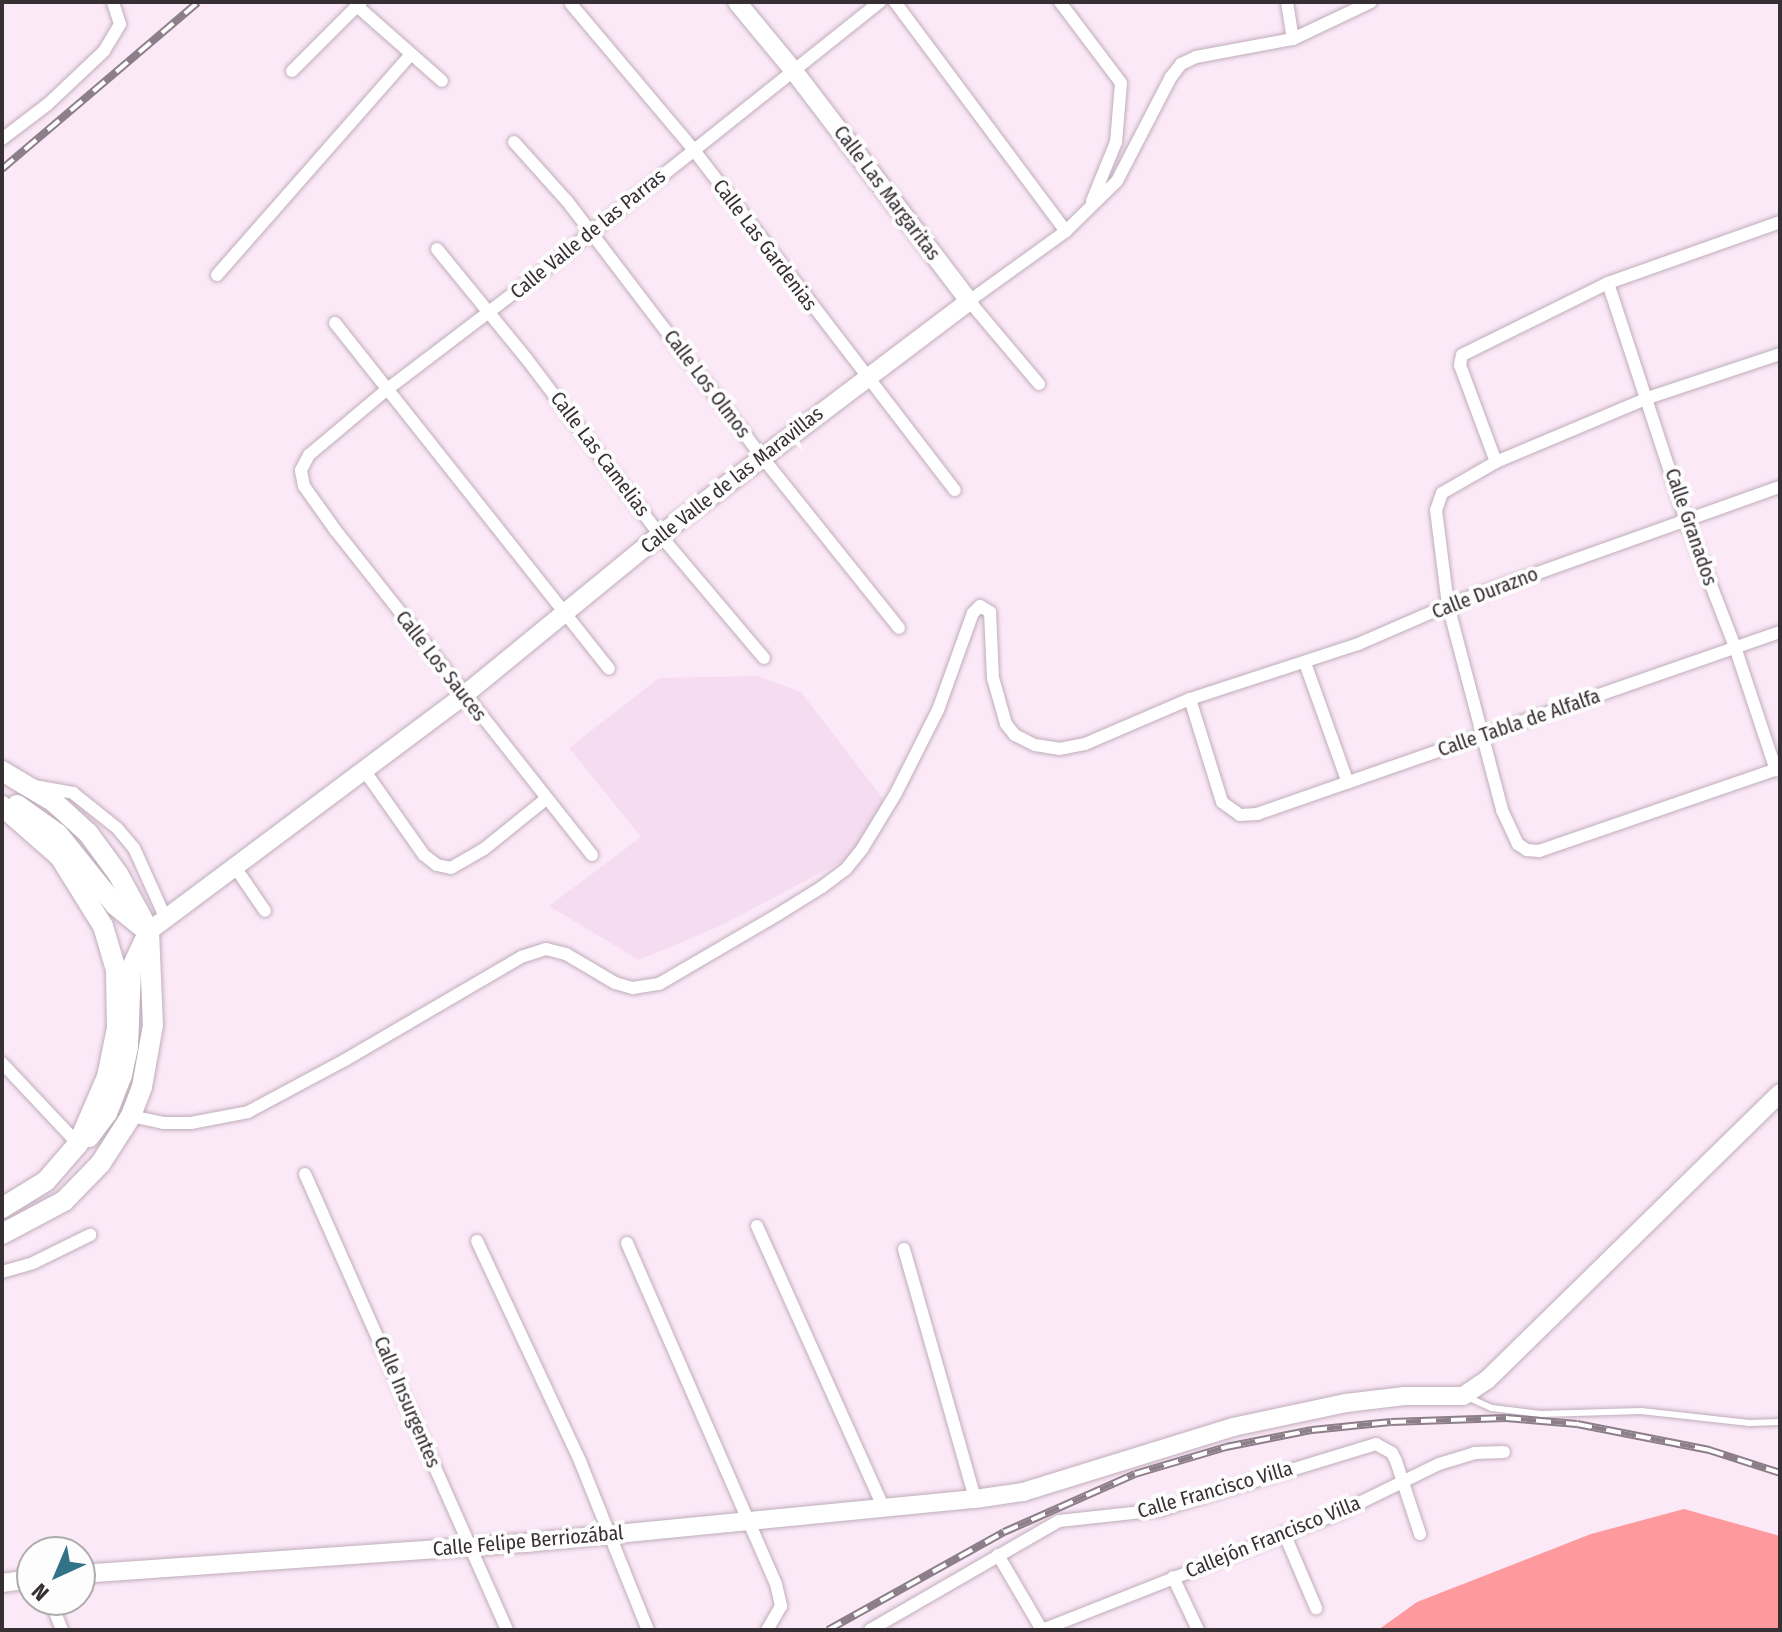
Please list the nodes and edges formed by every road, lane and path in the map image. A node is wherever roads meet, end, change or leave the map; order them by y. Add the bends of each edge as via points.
1 (113, 2) edge
2 (737, 2) edge
3 (880, 2) edge
4 (895, 2) edge
5 (1060, 2) edge
6 (1287, 2) edge
7 (1371, 2) edge
8 (359, 4) edge
9 (571, 4) edge
10 (1293, 39) junction
11 (410, 55) junction
12 (292, 71) dead end
13 (794, 71) junction
14 (442, 81) dead end
15 (2, 139) edge
16 (514, 142) dead end
17 (693, 149) junction
18 (1087, 212) junction
19 (1780, 222) edge
20 (1066, 231) junction
21 (591, 233) junction
22 (437, 249) dead end
23 (217, 275) dead end
24 (1608, 283) junction
25 (969, 301) junction
26 (489, 313) junction
27 (335, 323) dead end
28 (1780, 354) edge
29 (865, 378) junction
30 (1039, 384) dead end
31 (385, 391) junction
32 (1648, 398) junction
33 (762, 457) junction
34 (1496, 462) junction
35 (301, 470) joint
36 (1780, 487) edge
37 (955, 490) dead end
38 (1687, 523) junction
39 (660, 535) junction
40 (1448, 605) junction
41 (563, 614) junction
42 (899, 628) dead end
43 (1780, 632) edge
44 (1735, 647) junction
45 (764, 658) dead end
46 (1305, 663) junction
47 (609, 669) dead end
48 (463, 696) junction
49 (1190, 699) junction
50 (1482, 737) junction
51 (1778, 769) edge
52 (364, 770) junction
53 (2, 771) edge
54 (1348, 783) junction
55 (30, 786) junction
56 (546, 799) junction
57 (2, 803) edge
58 (592, 855) dead end
59 (235, 867) junction
60 (265, 911) dead end
61 (165, 917) junction
62 (149, 931) junction
63 (2, 1063) edge
64 (1780, 1093) edge
65 (131, 1116) junction
66 (78, 1144) junction
67 (305, 1174) dead end
68 (2, 1208) edge
69 (757, 1226) dead end
70 (2, 1234) edge
71 (90, 1235) dead end
72 (477, 1241) dead end
73 (627, 1243) dead end
74 (904, 1249) dead end
75 (2, 1272) edge
76 (1463, 1396) junction
77 (1780, 1422) edge
78 (1504, 1452) dead end
79 (1401, 1482) junction
80 (975, 1499) junction
81 (883, 1506) junction
82 (749, 1520) junction
83 (1284, 1533) junction
84 (1420, 1534) dead end
85 (609, 1535) junction
86 (467, 1546) junction
87 (998, 1555) junction
88 (96, 1573) edge
89 (1173, 1577) junction
90 (1316, 1608) dead end
91 (507, 1630) edge
92 (648, 1630) edge
93 (767, 1630) edge
94 (870, 1630) edge
95 (1042, 1630) edge
96 (1198, 1630) edge

1 - 15 street via 120,24 114,37 67,87
2 - 13 street, Calle Las Margaritas
3 - 13 street, Calle Valle de las Parras
4 - 20 street
5 - 18 street via 1114,71 1122,95 1110,162
6 - 10 street
7 - 10 street, Calle Valle de las Maravillas
8 - 11 street
8 - 12 street
9 - 17 street, Calle Las Gardenias
10 - 18 street, Calle Valle de las Maravillas via 1181,64 1122,174
11 - 14 street
11 - 23 street
13 - 17 street, Calle Valle de las Parras
13 - 25 street, Calle Las Margaritas
16 - 21 street, Calle Los Olmos
17 - 21 street, Calle Valle de las Parras
17 - 29 street, Calle Las Gardenias
18 - 20 street, Calle Valle de las Maravillas
19 - 24 street
20 - 25 street, Calle Valle de las Maravillas
21 - 26 street, Calle Valle de las Parras
21 - 33 street, Calle Los Olmos
22 - 26 street, Calle Las Camelias
24 - 32 street, Calle Granados
24 - 34 street via 1462,355 1460,365
25 - 29 street, Calle Valle de las Maravillas
25 - 30 street, Calle Las Margaritas
26 - 31 street, Calle Valle de las Parras
26 - 39 street, Calle Las Camelias
27 - 31 street
28 - 32 street
29 - 33 street, Calle Valle de las Maravillas
29 - 37 street, Calle Las Gardenias
31 - 35 street, Calle Valle de las Parras via 309,455
31 - 41 street
32 - 34 street
32 - 38 street, Calle Granados
33 - 39 street, Calle Valle de las Maravillas
33 - 42 street, Calle Los Olmos
34 - 40 street via 1462,479 1436,503
35 - 48 street, Calle Los Sauces via 313,500
36 - 38 street, Calle Durazno
38 - 40 street, Calle Durazno
38 - 44 street, Calle Granados
39 - 41 street, Calle Valle de las Maravillas
39 - 45 street, Calle Las Camelias
40 - 46 street, Calle Durazno
40 - 50 street
41 - 47 street
41 - 48 street, Calle Valle de las Maravillas
43 - 44 street, Calle Tabla de Alfalfa
44 - 50 street, Calle Tabla de Alfalfa
44 - 51 street, Calle Granados
46 - 49 street, Calle Durazno
46 - 54 street
48 - 52 street, Calle Valle de las Maravillas
48 - 56 street, Calle Los Sauces
49 - 54 street, Calle Tabla de Alfalfa via 1222,802 1240,815
49 - 65 street, Calle Durazno via 1085,744 1059,749 1035,745 1006,724 993,678 990,612 980,606 938,710 862,849 846,869 764,923 659,984 633,988 546,949 521,957 248,1112 191,1123
50 - 51 street via 1510,833 1527,850 1557,846
50 - 54 street, Calle Tabla de Alfalfa
52 - 56 street via 424,855 451,868 484,849
52 - 59 street, Calle Valle de las Maravillas
53 - 55 main road
55 - 61 street via 73,793 117,828 134,848
55 - 62 main road via 88,833
56 - 58 street, Calle Los Sauces
57 - 62 main road via 44,821 115,905
57 - 66 main road via 60,857 103,926 116,970 117,1028 107,1077
59 - 60 street
59 - 61 street, Calle Valle de las Maravillas
61 - 62 street, Calle Valle de las Maravillas
62 - 65 main road via 153,1025
62 - 66 main road via 131,969 128,1047 116,1093 97,1128
63 - 66 street
64 - 76 street via 1526,1343
65 - 70 main road via 101,1163 64,1201
66 - 68 main road via 46,1181
67 - 86 street, Calle Insurgentes
69 - 81 street
71 - 75 street
72 - 85 street
73 - 82 street
74 - 80 street
76 - 77 lane via 1492,1408 1541,1414 1641,1411
76 - 80 street via 1346,1403 1233,1427 1023,1492
78 - 79 street, Callejón Francisco Villa via 1458,1457
79 - 83 street, Callejón Francisco Villa
79 - 84 street
79 - 87 street, Calle Francisco Villa via 1392,1453 1376,1444 1361,1446 1160,1510 1059,1521
80 - 81 street, Calle Felipe Berriozábal
81 - 82 street, Calle Felipe Berriozábal
82 - 85 street, Calle Felipe Berriozábal
82 - 93 street via 781,1606
83 - 89 street, Callejón Francisco Villa
83 - 90 street
85 - 86 street, Calle Felipe Berriozábal
85 - 92 street
86 - 88 street, Calle Felipe Berriozábal
86 - 91 street, Calle Insurgentes
87 - 94 street, Calle Francisco Villa
87 - 95 street
89 - 95 street, Callejón Francisco Villa
89 - 96 street

